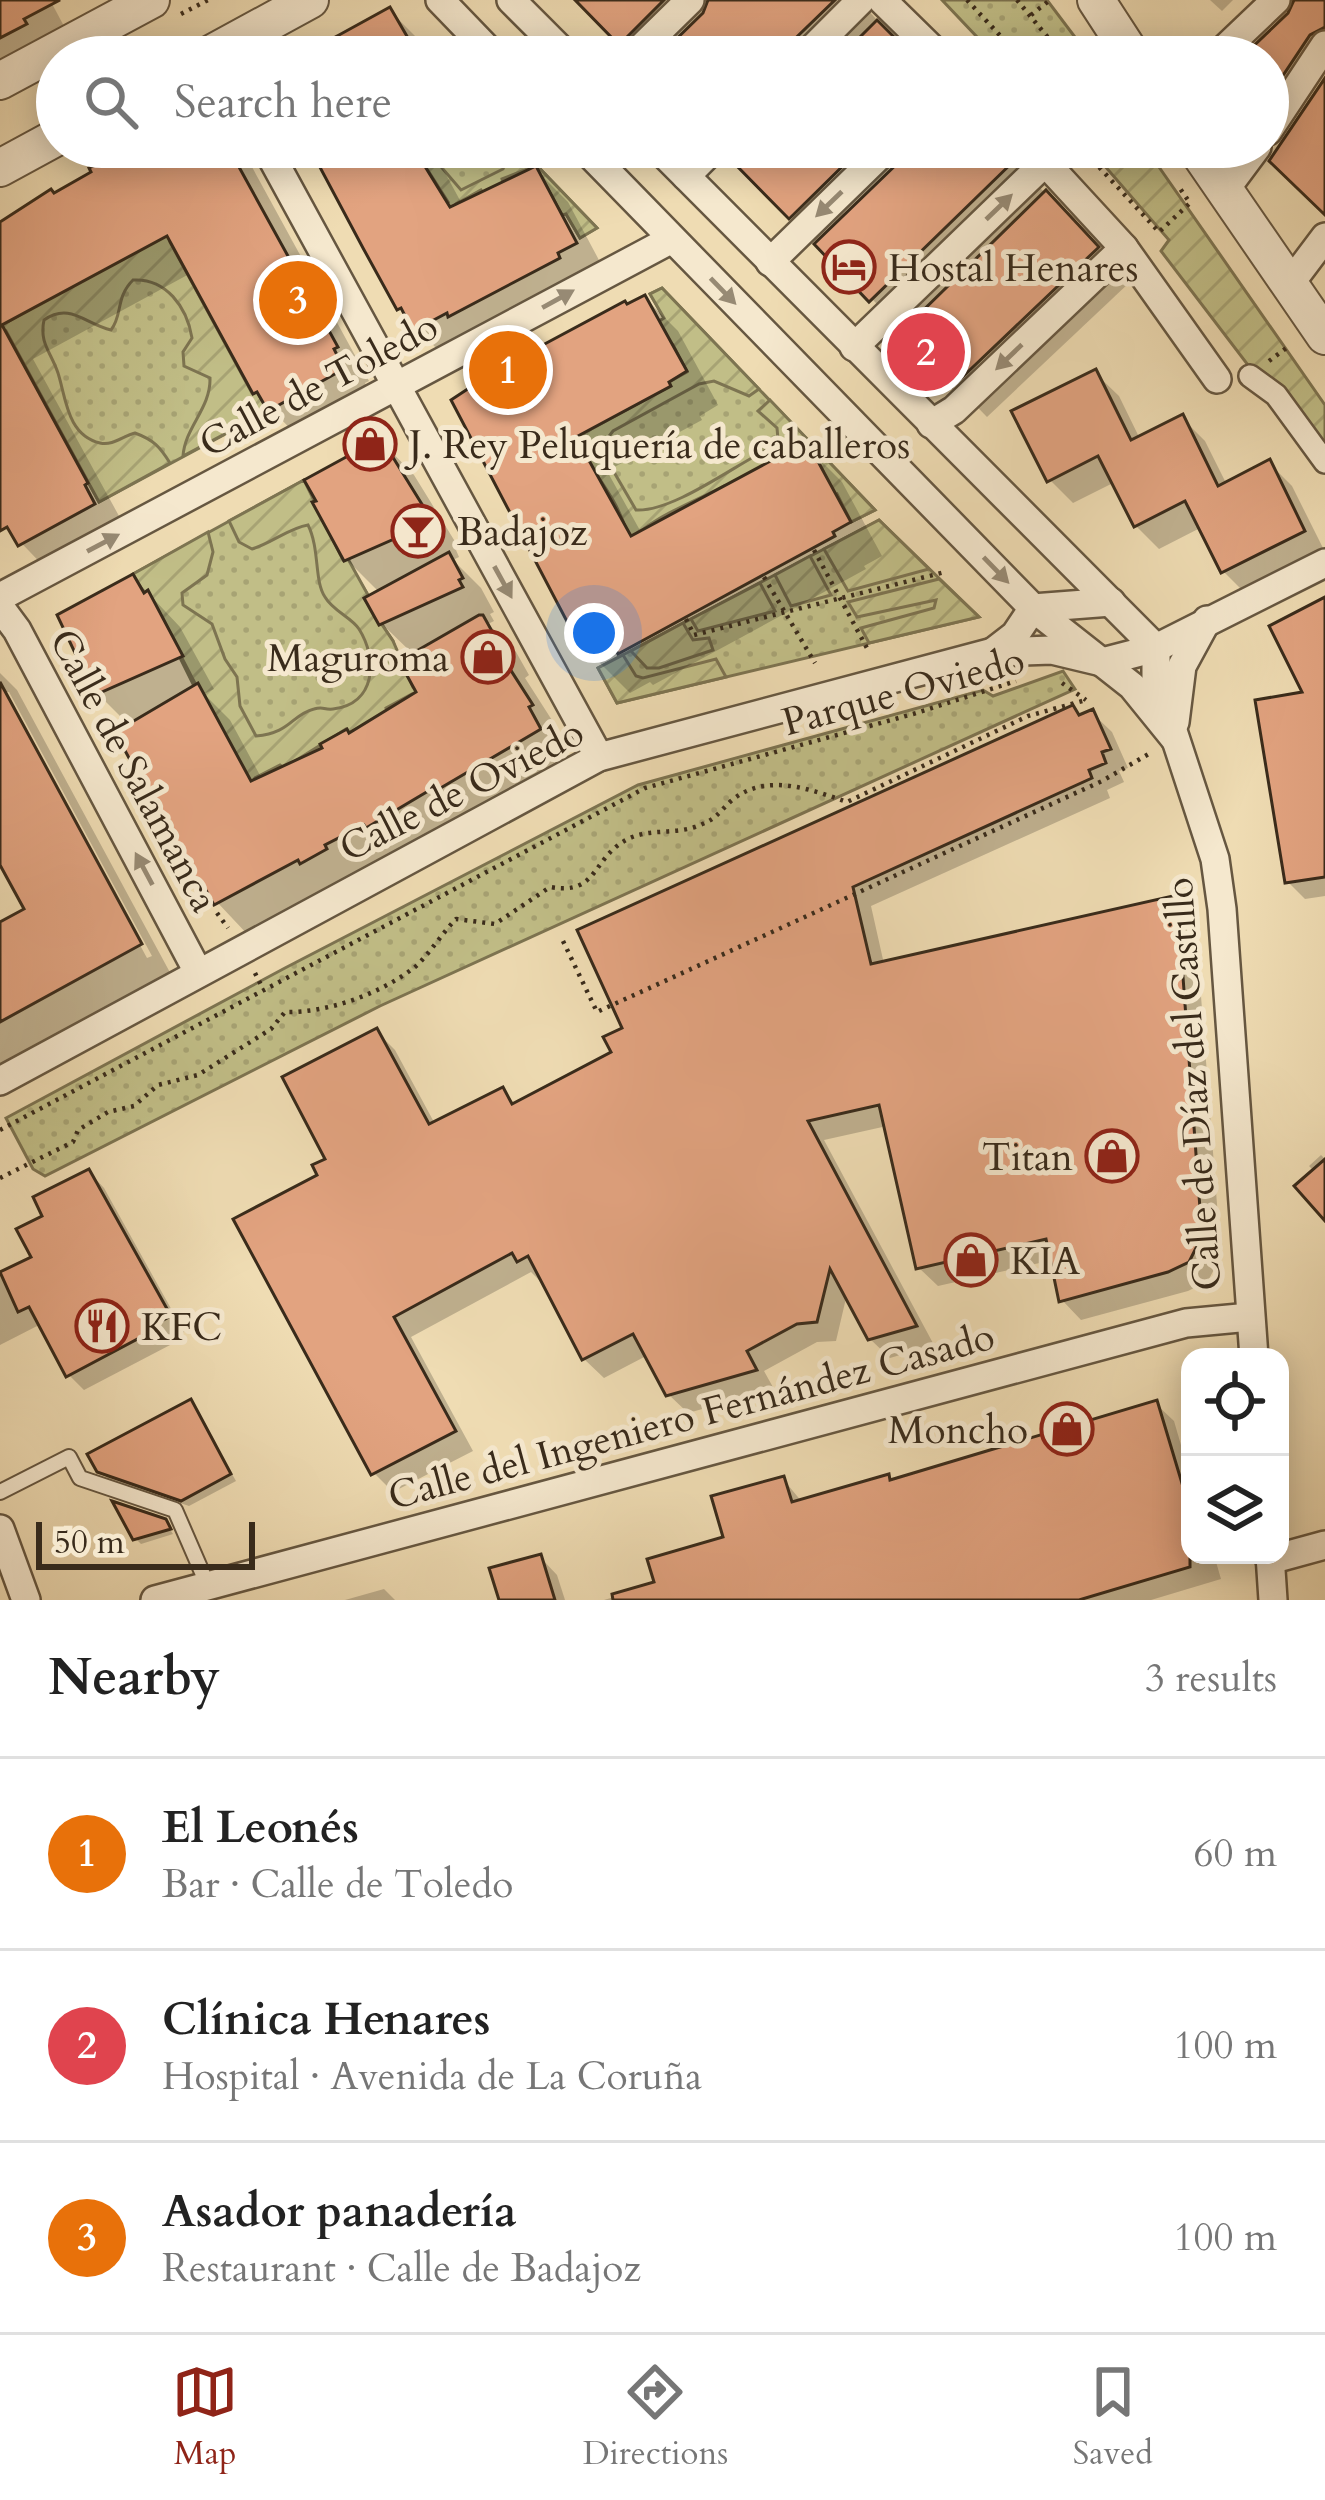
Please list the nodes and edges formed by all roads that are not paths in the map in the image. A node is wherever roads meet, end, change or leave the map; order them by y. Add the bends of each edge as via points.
1 (310, 0) edge
2 (440, 0) edge
3 (691, 0) edge
4 (861, 0) edge
5 (882, 0) edge
6 (1096, 0) edge
7 (1276, 0) edge
8 (514, 1) edge
9 (139, 3) edge
10 (80, 36) edge
11 (246, 36) edge
12 (475, 36) edge
13 (548, 36) edge
14 (654, 36) edge
15 (825, 36) edge
16 (919, 36) edge
17 (1119, 36) edge
18 (1238, 36) edge
19 (1325, 45) edge
20 (36, 61) edge
21 (0, 81) edge
22 (1289, 99) edge
23 (36, 148) edge
24 (0, 168) edge
25 (277, 168) edge
26 (603, 168) edge
27 (678, 168) edge
28 (694, 168) edge
29 (866, 168) edge
30 (1030, 168) edge
31 (1059, 168) edge
32 (1210, 168) edge
33 (1241, 168) edge
34 (686, 176) junction
35 (1225, 190) junction
36 (1325, 237) edge
37 (672, 239) junction
38 (1124, 248) junction
39 (770, 262) junction
40 (1289, 285) junction
41 (1325, 336) edge
42 (854, 347) junction
43 (1250, 376) dead end
44 (1217, 379) dead end
45 (397, 387) junction
46 (931, 424) junction
47 (1325, 462) edge
48 (1325, 562) edge
49 (0, 598) edge
50 (1111, 602) junction
51 (0, 607) edge
52 (1033, 608) junction
53 (1207, 620) junction
54 (1156, 648) junction
55 (993, 652) junction
56 (1102, 662) junction
57 (1174, 739) junction
58 (598, 757) junction
59 (198, 972) junction
60 (0, 1081) edge
61 (1250, 1317) junction
62 (1253, 1348) edge
63 (0, 1492) edge
64 (0, 1529) edge
65 (1325, 1545) edge
66 (1289, 1553) edge
67 (1270, 1564) edge
68 (208, 1586) junction
69 (26, 1600) edge
70 (155, 1600) edge
71 (1273, 1600) edge

1 - 11 street
2 - 12 street
3 - 14 street
4 - 15 street
5 - 16 street
6 - 17 street
7 - 18 street
8 - 13 street
9 - 10 street
19 - 22 street
20 - 21 street
23 - 24 street
25 - 45 street
26 - 37 street, Calle de Díaz del Castillo
27 - 34 street
28 - 34 street
29 -> 39 street
42 -> 30 street
31 - 38 street
32 - 35 street
33 - 35 street
34 - 39 street
35 - 40 street
36 - 40 street
45 -> 37 street, Calle de Toledo
37 -> 52 street, Calle de Díaz del Castillo
38 - 44 street
38 -> 46 street
39 - 42 street
40 - 41 street
42 - 46 street
43 - 47 street via 1276,395
49 -> 45 street, Calle de Toledo
45 -> 58 street
46 - 50 street
48 - 53 street, Calle de Oviedo
50 - 52 street
50 - 54 street
59 -> 51 street, Calle de Salamanca
52 - 55 street
52 - 56 street, Calle de Díaz del Castillo
53 - 54 street, Calle de Oviedo
53 - 57 street, Calle de Díaz del Castillo via 1182,666
54 - 56 street, Calle de Oviedo
54 - 57 street, Calle de Díaz del Castillo via 1156,679
55 - 56 street, Calle de Oviedo via 1052,650
55 - 58 street, Calle de Oviedo
56 - 57 street, Calle de Díaz del Castillo
57 - 61 street, Calle de Díaz del Castillo via 1215,859 1222,909
58 - 59 street, Calle de Oviedo
59 - 60 street, Calle de Oviedo
61 - 62 street, Calle de Díaz del Castillo
61 - 68 street, Calle del Ingeniero Fernández Casado via 1186,1323
63 - 68 lane via 69,1456 80,1478 175,1510
64 - 69 street
65 - 66 street
67 - 71 street
68 - 70 street, Calle del Ingeniero Fernández Casado

